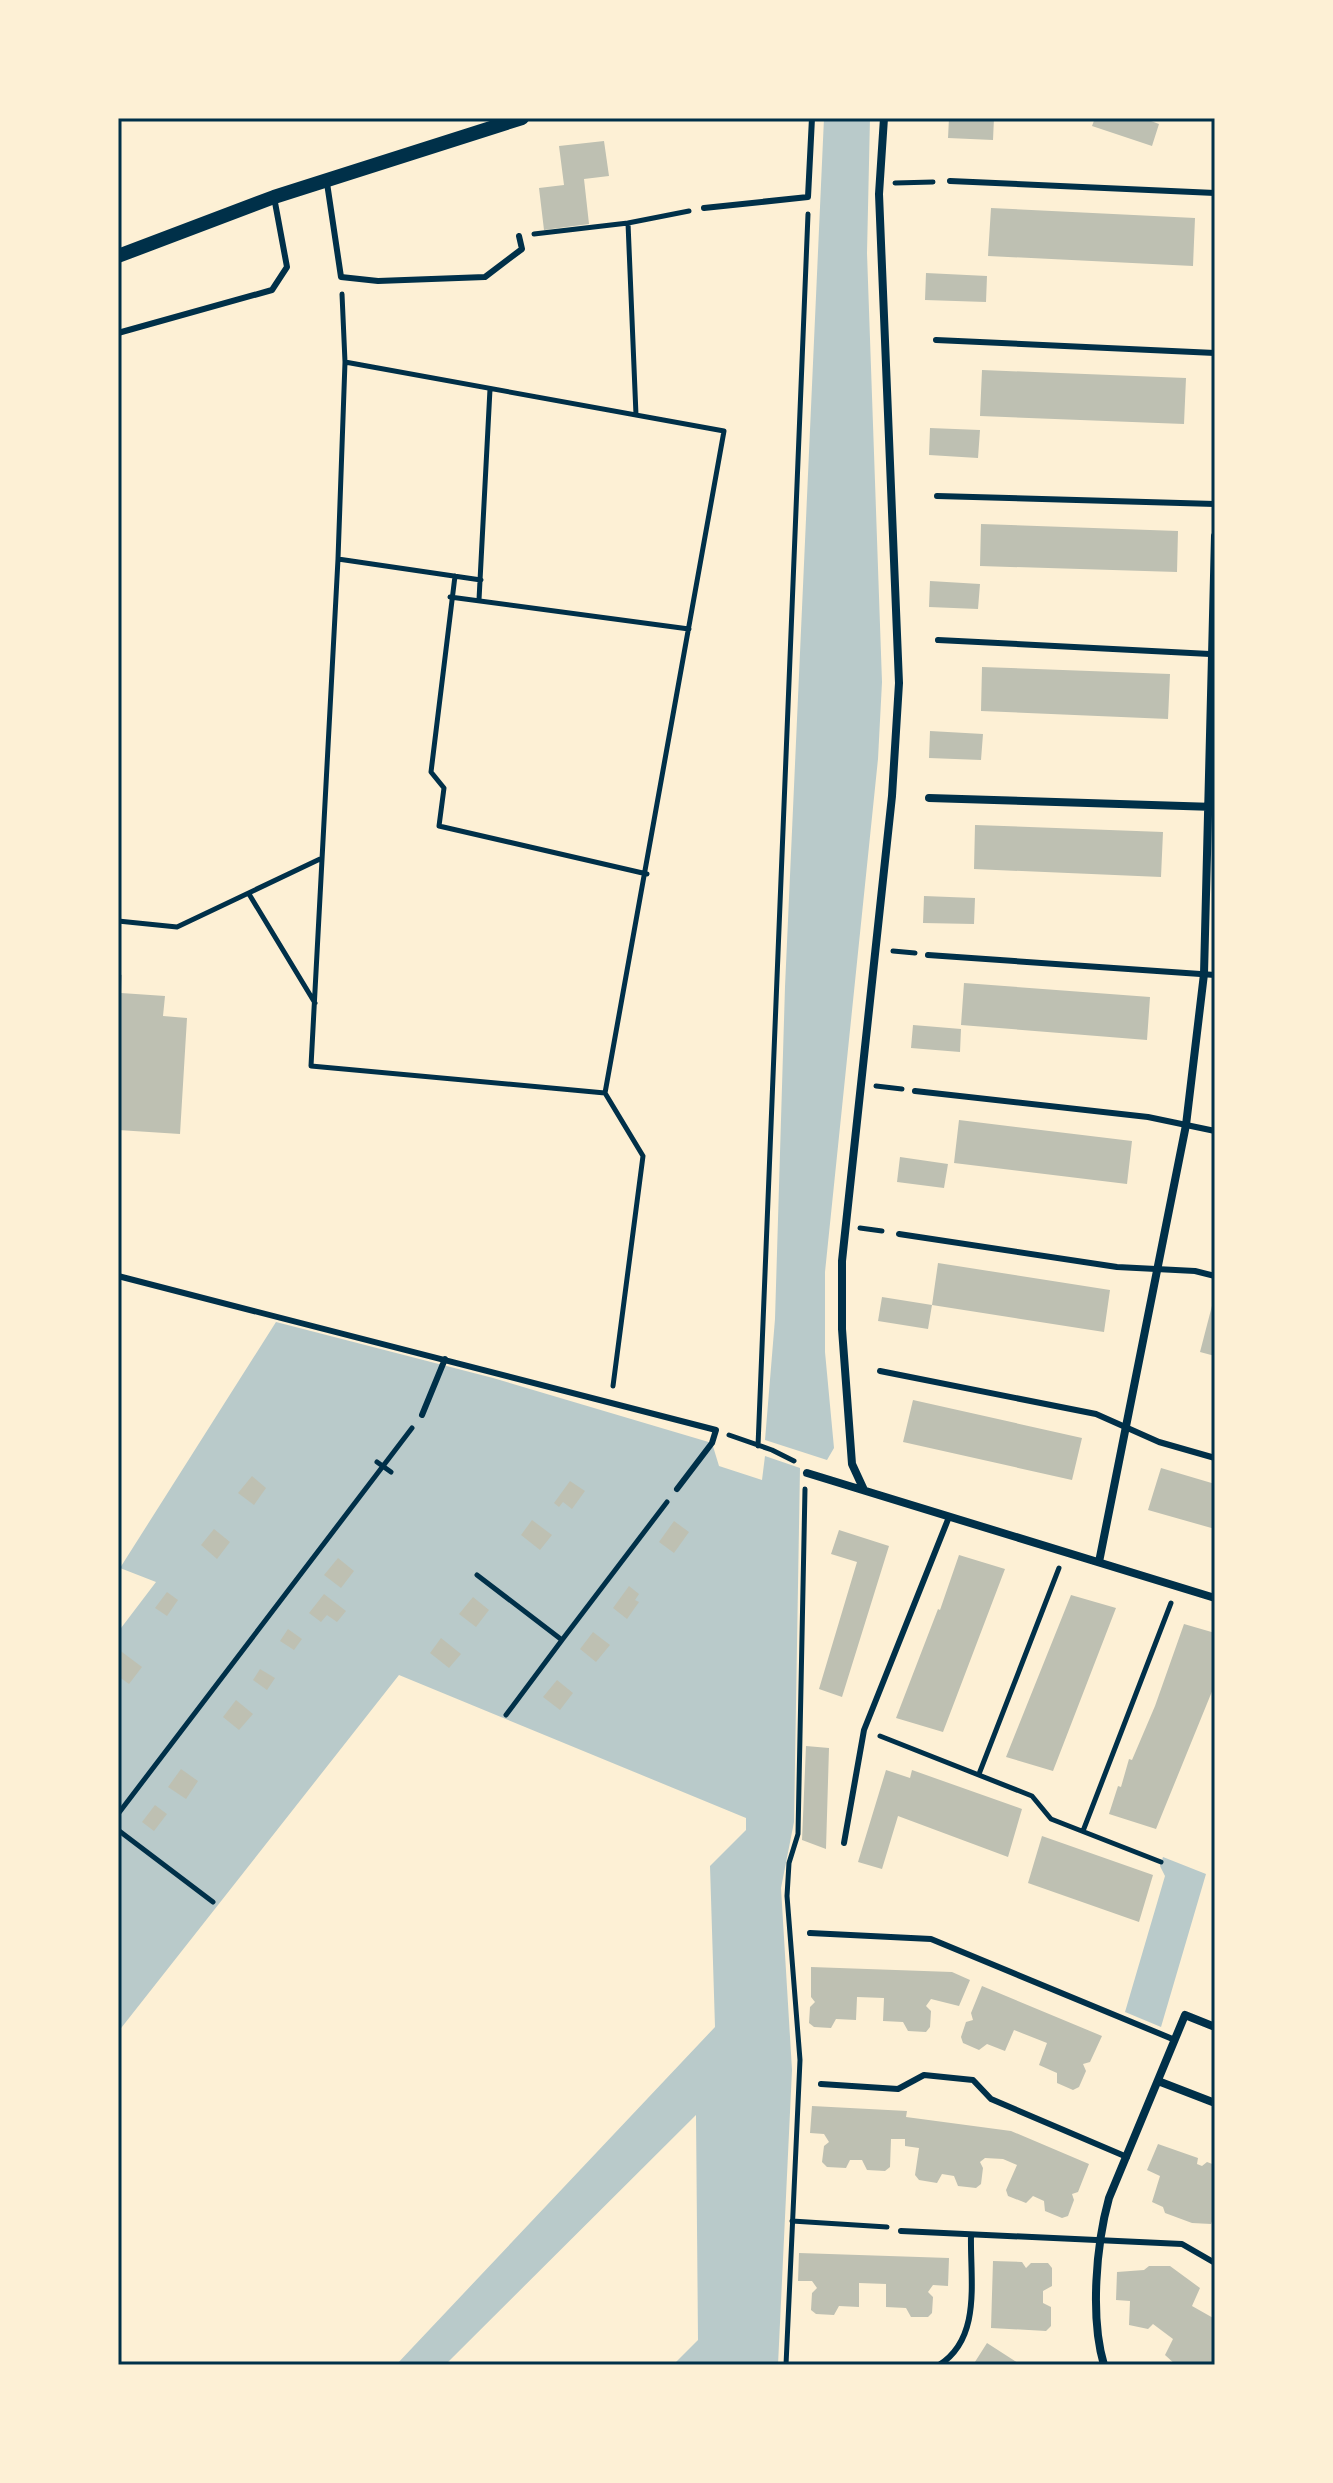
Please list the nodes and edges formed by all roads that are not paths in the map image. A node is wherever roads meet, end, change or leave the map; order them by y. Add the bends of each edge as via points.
1 (522, 118) edge
2 (812, 118) edge
3 (884, 118) edge
4 (950, 181) road end
5 (327, 183) junction
6 (1215, 193) edge
7 (274, 197) junction
8 (704, 208) road end
9 (519, 236) road end
10 (118, 256) edge
11 (118, 333) edge
12 (936, 340) dead end
13 (1215, 353) edge
14 (937, 496) dead end
15 (1215, 504) edge
16 (1215, 536) edge
17 (938, 640) dead end
18 (1210, 654) junction
19 (929, 798) dead end
20 (1211, 807) edge
21 (928, 955) road end
22 (1204, 974) junction
23 (1215, 975) edge
24 (915, 1091) road end
25 (1186, 1125) junction
26 (1215, 1131) edge
27 (899, 1234) road end
28 (1157, 1270) junction
29 (118, 1276) edge
30 (1215, 1276) edge
31 (445, 1359) junction
32 (880, 1371) dead end
33 (422, 1415) road end
34 (1127, 1428) junction
35 (1215, 1458) edge
36 (807, 1473) road end
37 (677, 1489) road end
38 (864, 1490) junction
39 (949, 1517) junction
40 (1099, 1562) junction
41 (1215, 1598) edge
42 (844, 1843) dead end
43 (810, 1933) dead end
44 (1215, 2027) edge
45 (1175, 2040) junction
46 (1158, 2081) junction
47 (821, 2084) dead end
48 (1215, 2103) edge
49 (1127, 2157) junction
50 (901, 2231) road end
51 (971, 2235) junction
52 (1101, 2241) junction
53 (1215, 2263) edge
54 (939, 2365) edge
55 (1104, 2365) edge

1 - 5 street
2 - 8 lane via 808,197
3 - 38 street via 880,183 899,683 840,1296 852,1464
4 - 6 lane
5 - 7 street
5 - 9 lane via 341,277 485,277 522,249
7 - 10 street
7 - 11 lane via 287,267 272,290
12 - 13 lane
14 - 15 lane
16 - 18 street
17 - 18 lane
18 - 20 street
19 - 20 street
20 - 22 street
21 - 22 lane
22 - 23 lane
22 - 25 street
24 - 25 lane
25 - 26 lane
25 - 28 street
27 - 28 lane
28 - 30 lane
28 - 34 street
29 - 31 lane
31 - 33 lane
31 - 37 lane via 716,1430
32 - 34 lane via 1096,1414
34 - 35 lane
34 - 40 street
36 - 38 street
38 - 39 street
39 - 40 street
39 - 42 lane via 864,1730
40 - 41 street
43 - 45 lane via 931,1939
44 - 45 street via 1185,2015
45 - 46 street
46 - 48 street
46 - 49 street
47 - 49 lane via 898,2089 924,2075 973,2080 991,2099
49 - 52 street via 1109,2198
50 - 51 lane
51 - 52 lane
51 - 54 lane via 969,2330 952,2357
52 - 53 lane via 1182,2244
52 - 55 street via 1096,2326

